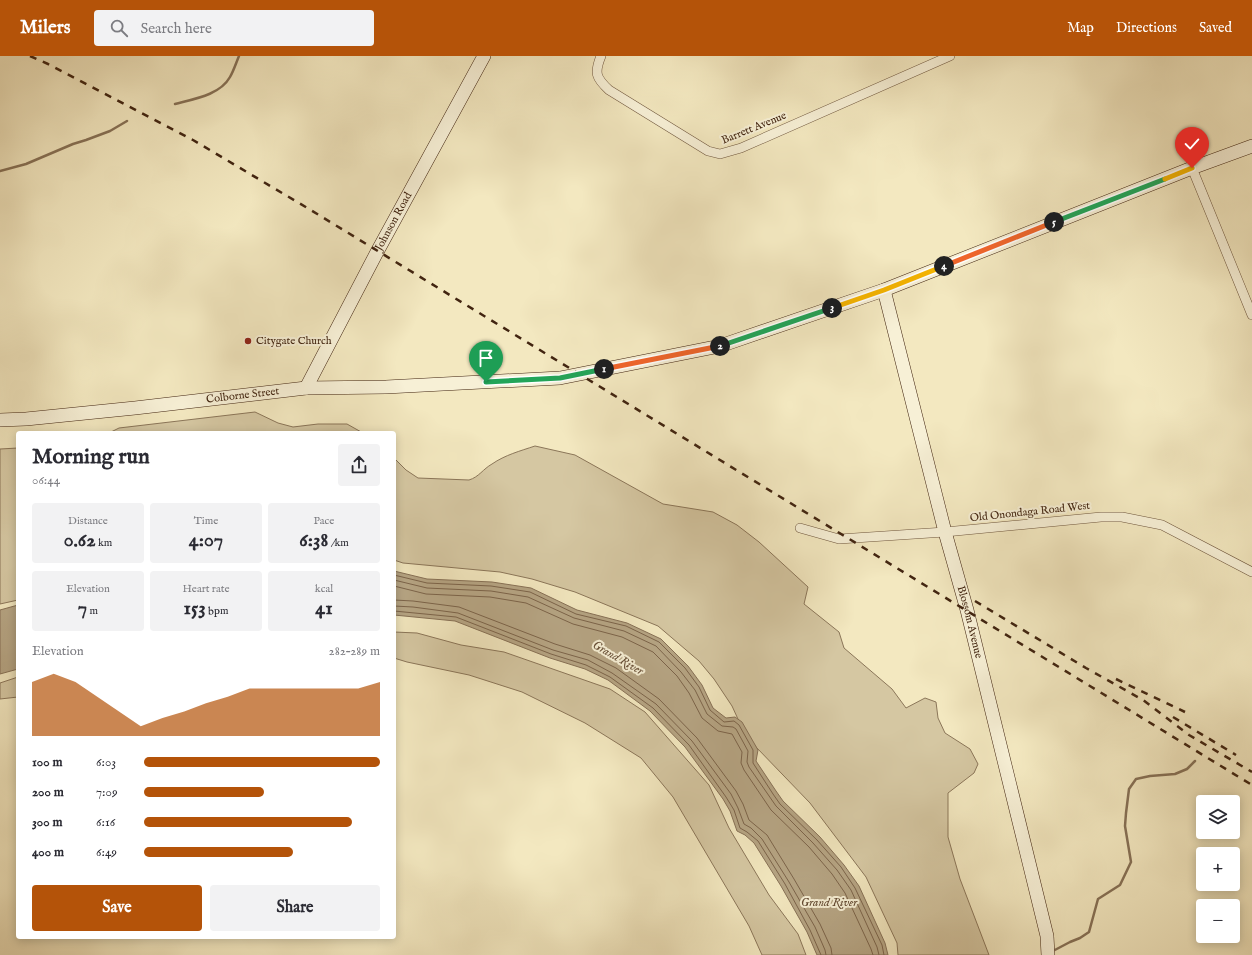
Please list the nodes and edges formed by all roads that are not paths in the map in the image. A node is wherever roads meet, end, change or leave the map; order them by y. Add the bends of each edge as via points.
1 (484, 56) edge
2 (601, 56) edge
3 (950, 56) edge
4 (1252, 146) edge
5 (1192, 168) junction
6 (884, 290) junction
7 (1252, 315) edge
8 (306, 388) junction
9 (0, 420) edge
10 (800, 528) dead end
11 (945, 532) junction
12 (1252, 572) edge
13 (1048, 955) edge

1 - 8 main road, Johnson Road
2 - 3 street, Barrett Avenue via 597,75 599,81 609,90 701,147 720,154 741,148
4 - 5 main road, Colborne Street
5 - 6 main road, Colborne Street
5 - 7 street
6 - 8 main road, Colborne Street via 720,346 560,378 386,387
6 - 11 main road, Blossom Avenue
8 - 9 main road, Colborne Street via 97,412
10 - 11 street, Old Onondaga Road West via 839,539
11 - 12 street, Old Onondaga Road West via 1122,516 1162,525
11 - 13 main road, Blossom Avenue via 1047,936

